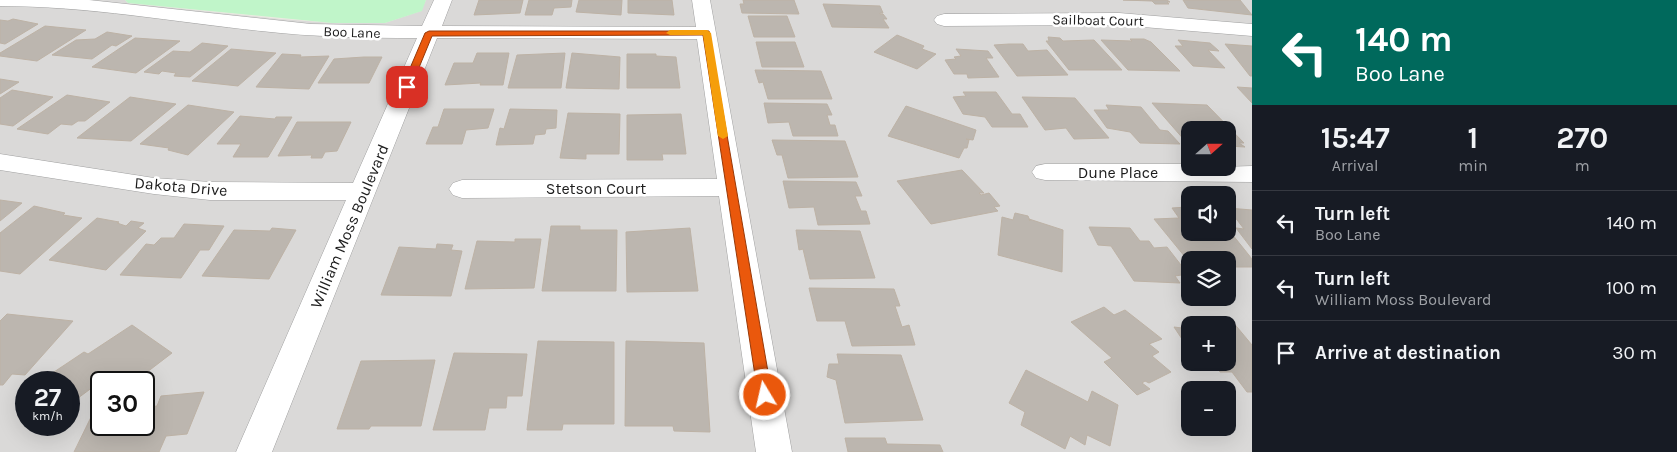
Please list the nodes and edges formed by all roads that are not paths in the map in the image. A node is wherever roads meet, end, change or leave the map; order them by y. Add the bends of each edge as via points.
1 (443, 0) edge
2 (702, 0) edge
3 (0, 1) edge
4 (94, 3) edge
5 (944, 20) dead end
6 (1252, 30) edge
7 (429, 33) junction
8 (707, 33) junction
9 (0, 162) edge
10 (1044, 172) dead end
11 (1252, 174) edge
12 (731, 187) junction
13 (462, 189) dead end
14 (363, 192) junction
15 (254, 452) edge
16 (774, 452) edge

1 - 7 street, William Moss Boulevard
2 - 8 street
3 - 4 street, Boo Lane
4 - 7 street, Boo Lane via 290,29
5 - 6 street, Sailboat Court via 1119,19
7 - 8 street, Boo Lane
7 - 14 street, William Moss Boulevard
8 - 12 street
9 - 14 street, Dakota Drive via 154,186 210,191
10 - 11 street, Dune Place
12 - 13 street, Stetson Court
12 - 16 street
14 - 15 street, William Moss Boulevard

